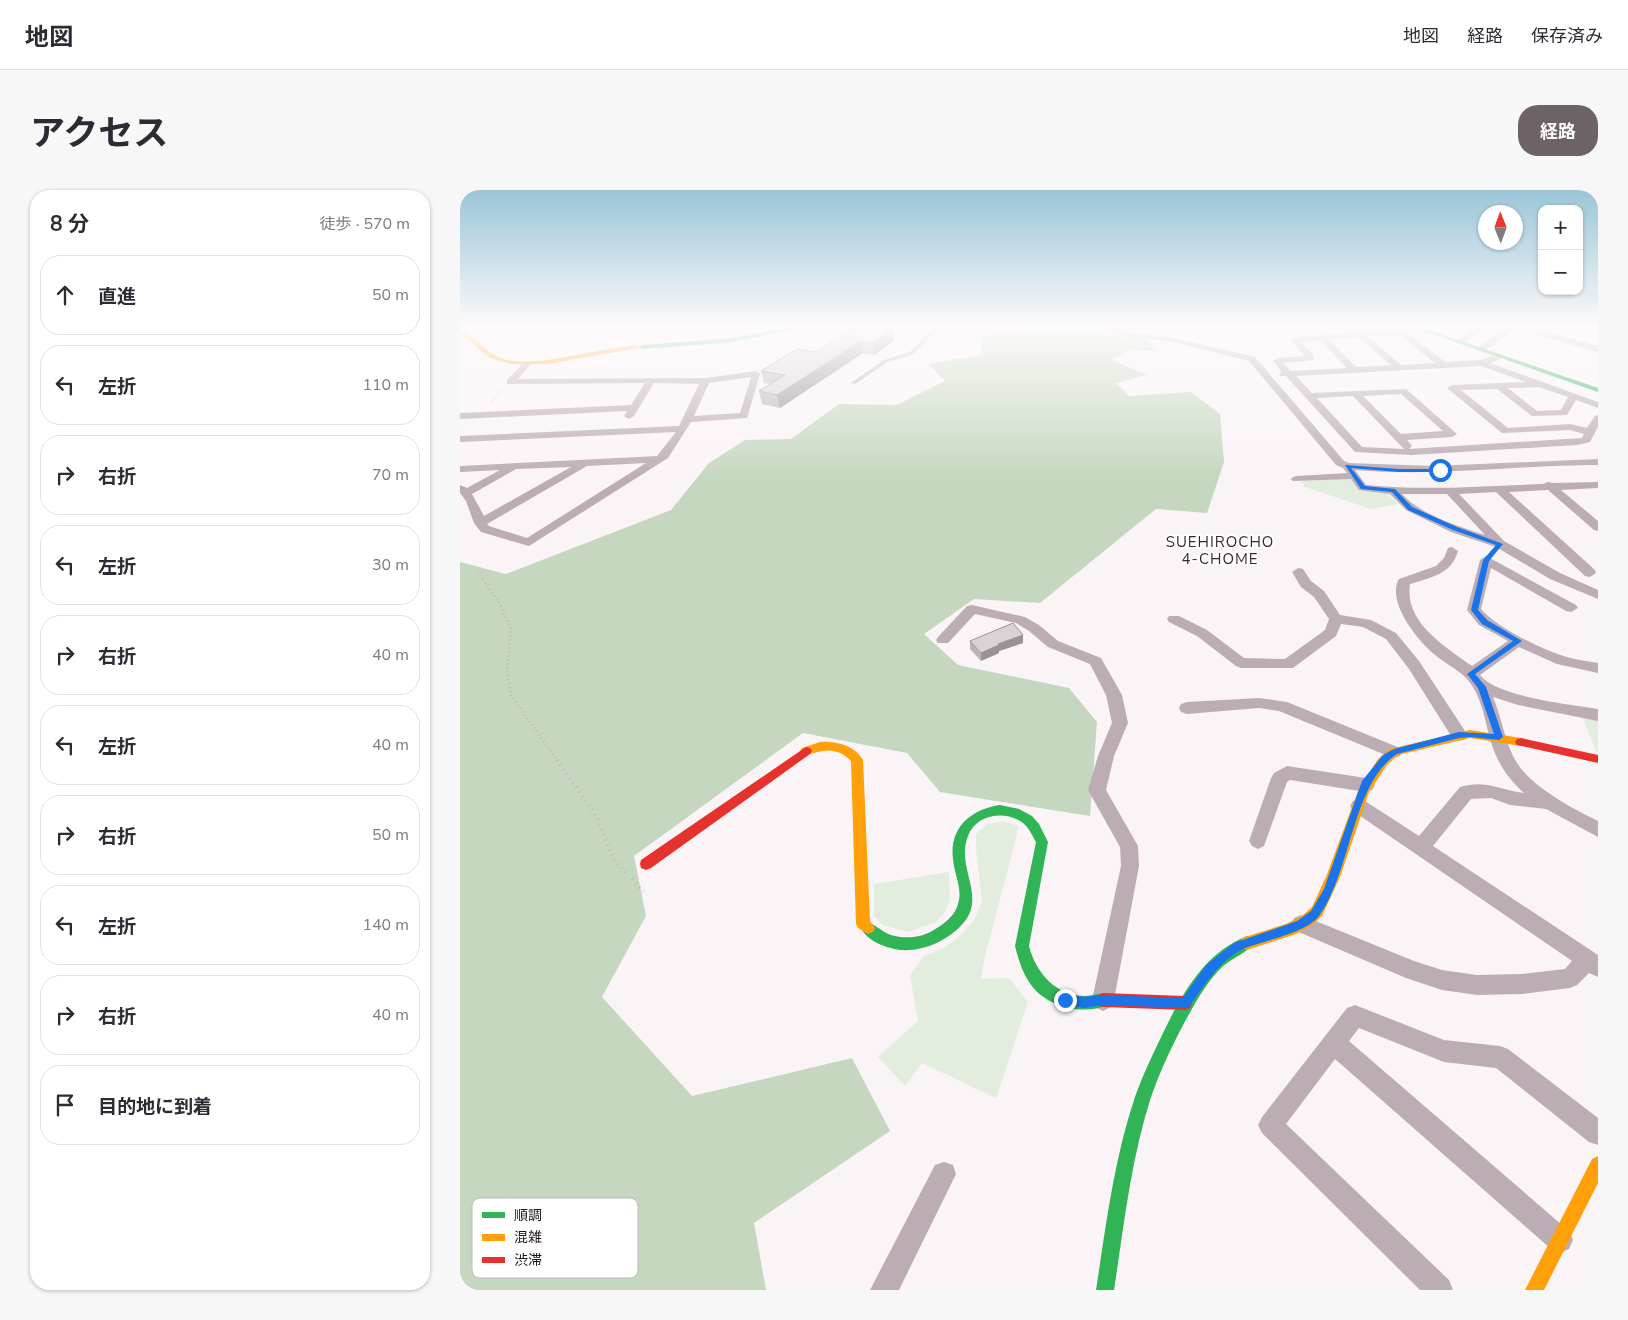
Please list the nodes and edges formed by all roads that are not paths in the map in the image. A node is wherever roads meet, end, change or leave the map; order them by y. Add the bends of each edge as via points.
1 (514, 377) edge
2 (732, 377) edge
3 (755, 377) edge
4 (862, 377) edge
5 (1266, 377) edge
6 (1293, 377) edge
7 (1522, 377) edge
8 (1561, 377) edge
9 (650, 380) junction
10 (705, 381) junction
11 (853, 383) dead end
12 (1540, 384) junction
13 (1499, 386) junction
14 (1598, 390) edge
15 (1356, 394) junction
16 (1311, 396) junction
17 (1574, 396) junction
18 (1598, 404) edge
19 (634, 408) junction
20 (479, 415) junction
21 (460, 416) edge
22 (1598, 418) edge
23 (685, 424) junction
24 (620, 432) junction
25 (1590, 432) junction
26 (460, 438) edge
27 (1399, 438) junction
28 (1501, 446) junction
29 (1412, 452) junction
30 (660, 459) junction
31 (1598, 462) edge
32 (586, 463) junction
33 (1524, 465) junction
34 (515, 467) junction
35 (460, 469) edge
36 (1351, 471) junction
37 (1297, 479) dead end
38 (1598, 485) edge
39 (1551, 487) junction
40 (1499, 489) junction
41 (464, 490) edge
42 (1394, 491) junction
43 (1450, 491) junction
44 (480, 523) junction
45 (1598, 527) edge
46 (1500, 544) junction
47 (1452, 551) dead end
48 (1486, 560) junction
49 (1298, 572) dead end
50 (1594, 573) edge
51 (1555, 576) junction
52 (1598, 595) edge
53 (1571, 608) dead end
54 (1174, 619) dead end
55 (1336, 619) junction
56 (943, 640) dead end
57 (1518, 641) junction
58 (1598, 668) edge
59 (1471, 674) junction
60 (1482, 687) junction
61 (1187, 708) dead end
62 (1598, 715) edge
63 (1459, 735) junction
64 (1499, 737) junction
65 (1394, 752) junction
66 (1598, 759) edge
67 (1366, 785) junction
68 (1552, 802) junction
69 (1359, 806) junction
70 (1598, 830) edge
71 (1258, 841) dead end
72 (1420, 848) junction
73 (646, 864) dead end
74 (1301, 924) junction
75 (1593, 964) edge
76 (1103, 1000) junction
77 (1185, 1003) junction
78 (1334, 1043) junction
79 (1598, 1133) edge
80 (1598, 1165) edge
81 (944, 1174) dead end
82 (1560, 1240) junction
83 (884, 1290) edge
84 (1105, 1290) edge
85 (1438, 1290) edge
86 (1534, 1290) edge

1 - 9 street via 510,382
2 - 10 street
3 - 23 street via 744,416
4 - 11 lane
5 - 36 street via 1340,463
6 - 16 street
7 - 12 street
8 - 14 street
9 - 10 street
9 - 19 street
10 - 23 street
12 - 13 street
12 - 17 street
13 - 17 street via 1535,414 1564,413
13 - 25 street via 1452,388 1506,431 1570,427
15 - 16 street
15 - 27 street
15 - 27 street via 1403,391 1452,434
16 - 29 street via 1359,450
17 - 18 street
19 - 20 street
19 - 24 street
20 - 21 street
20 - 26 street
22 - 25 street
23 - 24 street
23 - 30 street
24 - 26 street
25 - 28 street via 1586,440 1578,442
27 - 29 street
28 - 29 street
28 - 33 street
30 - 32 street
30 - 44 street via 529,542 485,529
31 - 33 street
32 - 34 street
32 - 44 street
33 - 36 street
33 - 39 street
34 - 35 street
34 - 41 street
36 - 37 street
36 - 42 street via 1363,488
38 - 39 street
39 - 40 street
39 - 45 street
40 - 43 street
40 - 50 street
41 - 44 street
42 - 43 street
42 - 46 street via 1410,508 1455,529
43 - 46 street
46 - 48 street
46 - 51 street
47 - 59 street via 1442,569 1404,582 1402,589 1406,610 1418,626 1438,649
48 - 53 street
48 - 57 street via 1474,610 1484,622
49 - 55 street
50 - 51 street
51 - 52 street
54 - 55 street via 1202,632 1241,663 1288,664 1331,633
55 - 63 street via 1366,623 1392,636
56 - 76 street via 972,609 1020,620 1053,644 1096,661 1114,695 1120,723 1096,790 1129,846 1130,866
57 - 58 street via 1562,660
57 - 59 street
59 - 60 street
60 - 62 street via 1518,700
60 - 64 street
61 - 65 street via 1259,703 1281,706
63 - 64 street
63 - 65 street
64 - 66 street
64 - 68 street via 1506,760 1514,772 1525,784
65 - 67 street via 1386,757
67 - 69 street
67 - 71 street via 1287,772 1280,778
68 - 70 street
68 - 72 street via 1510,798 1492,791 1466,792
69 - 72 street
69 - 74 street via 1328,890 1315,914
72 - 75 street
73 - 76 street via 802,753 824,745 844,748 857,760 858,768 862,924 875,936 892,943 911,944 931,939 948,929 960,915 967,899 958,848 960,837 974,818 998,810 1011,811 1032,822 1042,842 1022,946 1025,963 1034,979 1048,992 1065,1000 1084,1003
74 - 75 street via 1413,971 1477,985 1570,978
74 - 77 street via 1238,946 1210,969
76 - 77 street
77 - 84 street via 1141,1102 1127,1158
78 - 79 street via 1355,1016 1444,1051 1500,1057
78 - 82 street
78 - 85 street via 1270,1125
80 - 82 street
81 - 83 street
82 - 86 street

